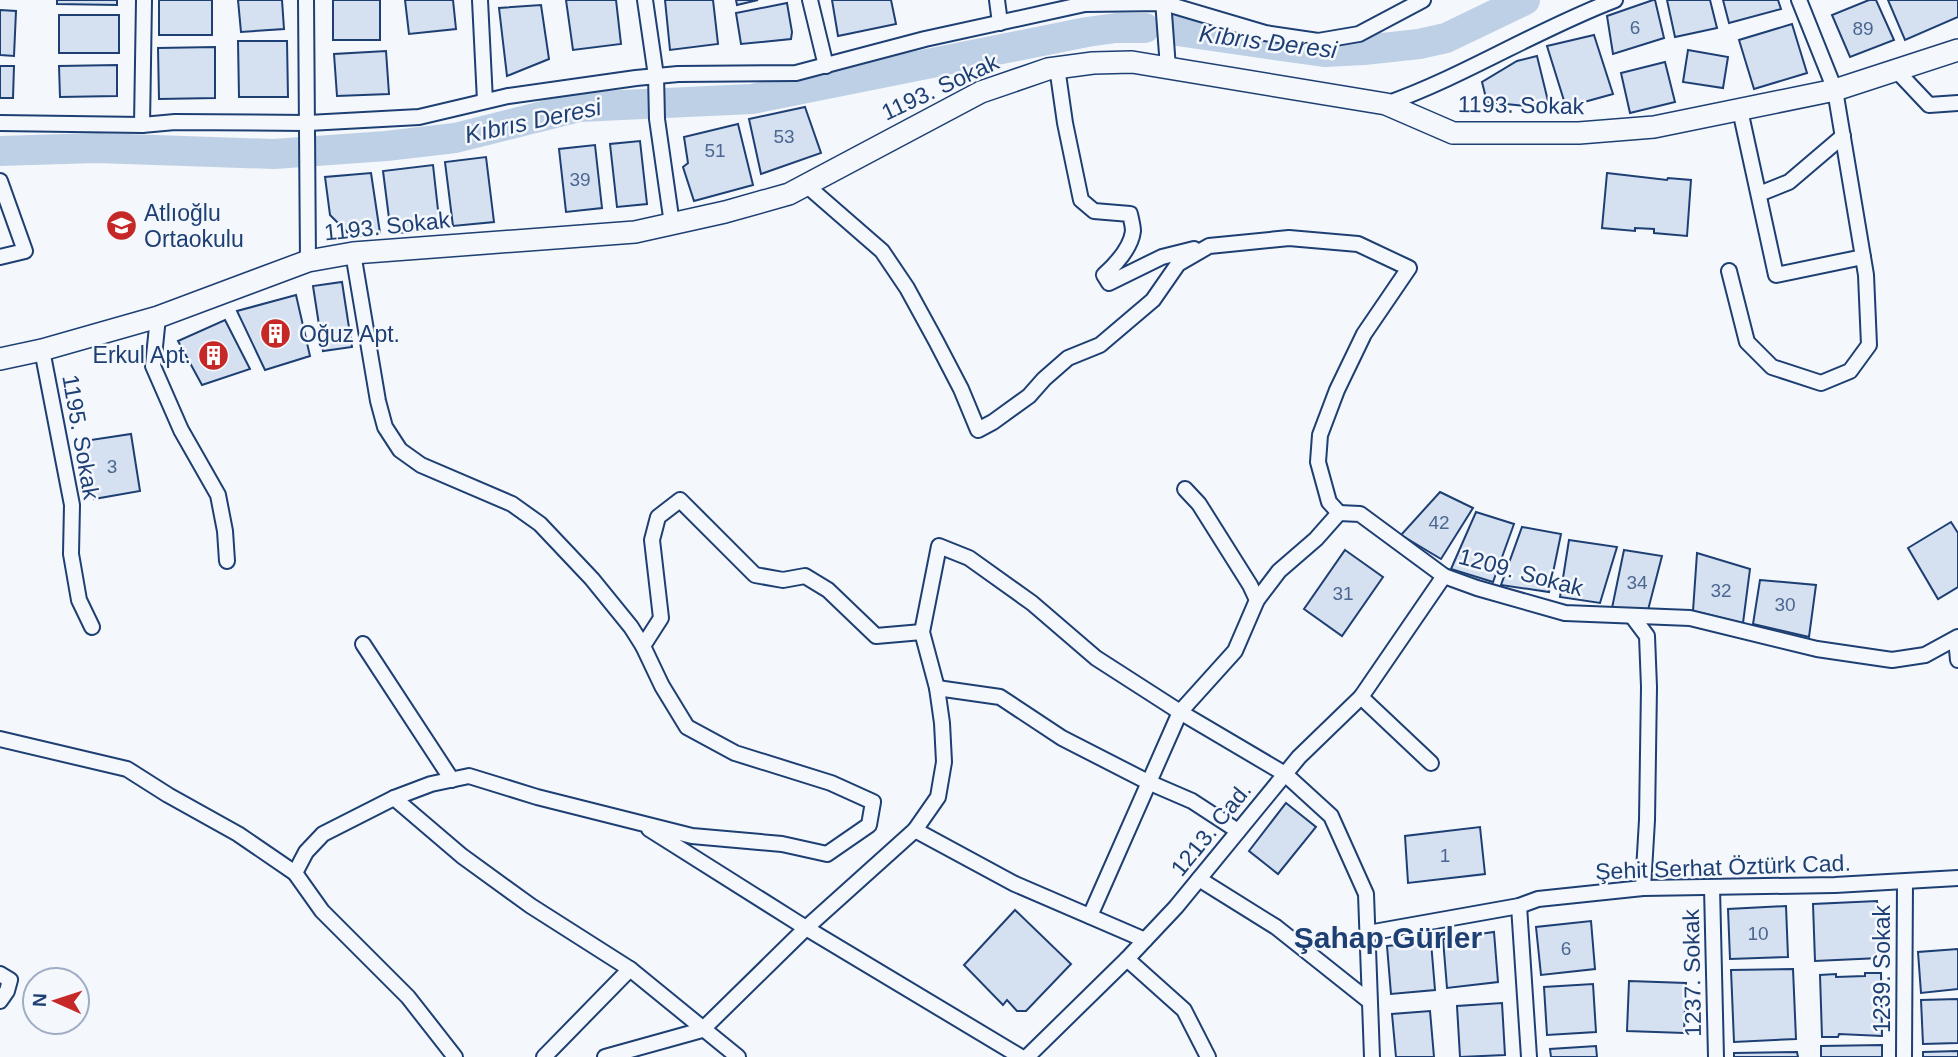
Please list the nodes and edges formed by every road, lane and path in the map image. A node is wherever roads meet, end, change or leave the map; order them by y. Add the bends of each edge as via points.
1 (144, 0) edge
2 (306, 0) edge
3 (480, 0) edge
4 (645, 0) edge
5 (810, 0) edge
6 (997, 0) edge
7 (1423, 0) edge
8 (1615, 0) edge
9 (1799, 0) edge
10 (1164, 2) edge
11 (1000, 23) junction
12 (1958, 50) edge
13 (826, 66) junction
14 (1057, 67) junction
15 (1168, 68) junction
16 (1896, 71) junction
17 (656, 78) junction
18 (1835, 90) junction
19 (485, 101) junction
20 (1958, 103) edge
21 (1386, 104) junction
22 (1740, 110) junction
23 (0, 122) edge
24 (308, 123) junction
25 (142, 125) junction
26 (1843, 136) junction
27 (0, 181) edge
28 (806, 184) junction
29 (1759, 194) junction
30 (672, 223) junction
31 (1209, 246) junction
32 (353, 253) junction
33 (0, 257) edge
34 (1863, 257) junction
35 (308, 261) junction
36 (1729, 271) dead end
37 (158, 317) junction
38 (42, 351) junction
39 (0, 359) edge
40 (1185, 489) dead end
41 (1339, 513) junction
42 (227, 561) dead end
43 (1444, 576) junction
44 (1257, 600) junction
45 (1632, 616) junction
46 (92, 627) dead end
47 (922, 632) junction
48 (1957, 638) edge
49 (363, 644) dead end
50 (643, 646) junction
51 (1958, 660) edge
52 (937, 688) junction
53 (1361, 697) junction
54 (1180, 712) junction
55 (0, 739) edge
56 (1431, 762) dead end
57 (1285, 774) junction
58 (452, 779) junction
59 (1147, 782) junction
60 (394, 797) junction
61 (639, 822) junction
62 (915, 830) junction
63 (1238, 831) junction
64 (295, 873) junction
65 (1958, 878) edge
66 (1199, 879) junction
67 (1905, 882) junction
68 (1643, 888) junction
69 (1713, 888) junction
70 (1519, 906) junction
71 (1090, 916) junction
72 (806, 928) junction
73 (1368, 933) junction
74 (1145, 940) junction
75 (1127, 959) junction
76 (630, 970) junction
77 (0, 974) edge
78 (0, 1001) edge
79 (1369, 1001) junction
80 (702, 1030) junction
81 (1038, 1054) edge
82 (455, 1057) edge
83 (544, 1057) edge
84 (605, 1057) edge
85 (737, 1057) edge
86 (1021, 1057) edge
87 (1208, 1057) edge
88 (1372, 1057) edge
89 (1529, 1057) edge
90 (1716, 1057) edge
91 (1904, 1057) edge

1 - 25 street
2 - 24 street
3 - 19 street
4 - 17 street
5 - 13 street
6 - 11 street
7 - 10 street via 1359,34 1318,41 1265,33
8 - 21 street
9 - 18 street
10 - 11 street via 1085,4
10 - 15 street
11 - 13 street
12 - 16 street, 1193. Sokak
13 - 17 street via 796,73
14 - 15 street, 1193. Sokak via 1132,62
14 - 28 street, 1193. Sokak via 981,92
14 - 31 street via 1081,200 1094,211 1130,214 1133,229 1129,243 1104,275 1109,282 1162,257
15 - 21 street, 1193. Sokak
16 - 18 street, 1193. Sokak
16 - 20 street via 1929,105
17 - 19 street
17 - 30 street via 657,120
18 - 22 street, 1193. Sokak
18 - 26 street
19 - 24 street via 419,117
21 - 22 street, 1193. Sokak via 1453,133 1579,133 1654,127
22 - 29 street
23 - 25 street
24 - 25 street
24 - 35 street
26 - 29 street via 1789,182
26 - 34 street
27 - 33 street via 25,251
28 - 30 street, 1193. Sokak via 763,202
28 - 31 street via 882,251 936,341 978,430 1030,396 1068,358 1100,345 1153,300 1178,264
29 - 34 street via 1776,275
30 - 32 street, 1193. Sokak via 635,232
31 - 41 street via 1289,238 1358,244 1409,268 1364,334 1320,435 1318,462 1329,502
32 - 35 street, 1193. Sokak
32 - 50 street via 378,401 385,427 400,450 421,465 512,504 540,524 592,579
34 - 36 street via 1869,345 1850,371 1821,383 1772,367 1747,342
35 - 37 street, 1193. Sokak
37 - 38 street, 1193. Sokak
37 - 42 street via 153,366 181,430 218,495
38 - 39 street, 1193. Sokak
38 - 46 street, 1195. Sokak via 72,505 71,554 79,600
40 - 44 street via 1199,504
41 - 43 street, 1209. Sokak via 1360,514
41 - 44 street via 1279,571
43 - 45 street, 1209. Sokak via 1566,613
43 - 53 street, 1213. Cad.
44 - 54 street via 1235,651
45 - 48 street, 1209. Sokak via 1690,618 1818,649 1892,660 1926,655
45 - 68 street via 1647,636
47 - 50 street via 876,636 828,590 804,576 783,580 755,575 680,500 658,517 652,540 661,618
47 - 52 street
47 - 54 street via 939,545 969,558 1096,658
48 - 51 street
49 - 58 street
50 - 61 street via 687,727 735,753 831,783 873,802 869,825 827,854 782,844 692,836
52 - 59 street via 1000,696 1062,738
52 - 62 street via 944,762 938,797
53 - 56 street
53 - 57 street, 1213. Cad.
54 - 57 street
54 - 59 street
55 - 64 street via 127,769 239,834
57 - 63 street, 1213. Cad.
57 - 73 street via 1331,816 1366,894
58 - 60 street
58 - 61 street via 469,776
59 - 63 street via 1192,800
59 - 71 street
60 - 64 street via 324,834 306,852
60 - 76 street via 462,856
61 - 72 street
62 - 71 street via 1015,884
62 - 72 street
63 - 66 street, 1213. Cad.
64 - 82 street via 322,911 408,997
65 - 67 street, Şehit Serhat Öztürk Cad.
66 - 74 street, 1213. Cad.
66 - 79 street via 1276,927
67 - 69 street, Şehit Serhat Öztürk Cad.
67 - 91 street, 1239. Sokak
68 - 69 street, Şehit Serhat Öztürk Cad.
68 - 70 street, Şehit Serhat Öztürk Cad. via 1538,899
69 - 90 street, 1237. Sokak
70 - 73 street, Şehit Serhat Öztürk Cad.
70 - 89 street
71 - 74 street
72 - 80 street
72 - 86 street
73 - 79 street
74 - 75 street, 1213. Cad.
75 - 81 street, 1213. Cad.
75 - 87 street via 1184,1010
76 - 80 street
76 - 83 street
77 - 78 street via 10,979
79 - 88 street
80 - 84 street
80 - 85 street

